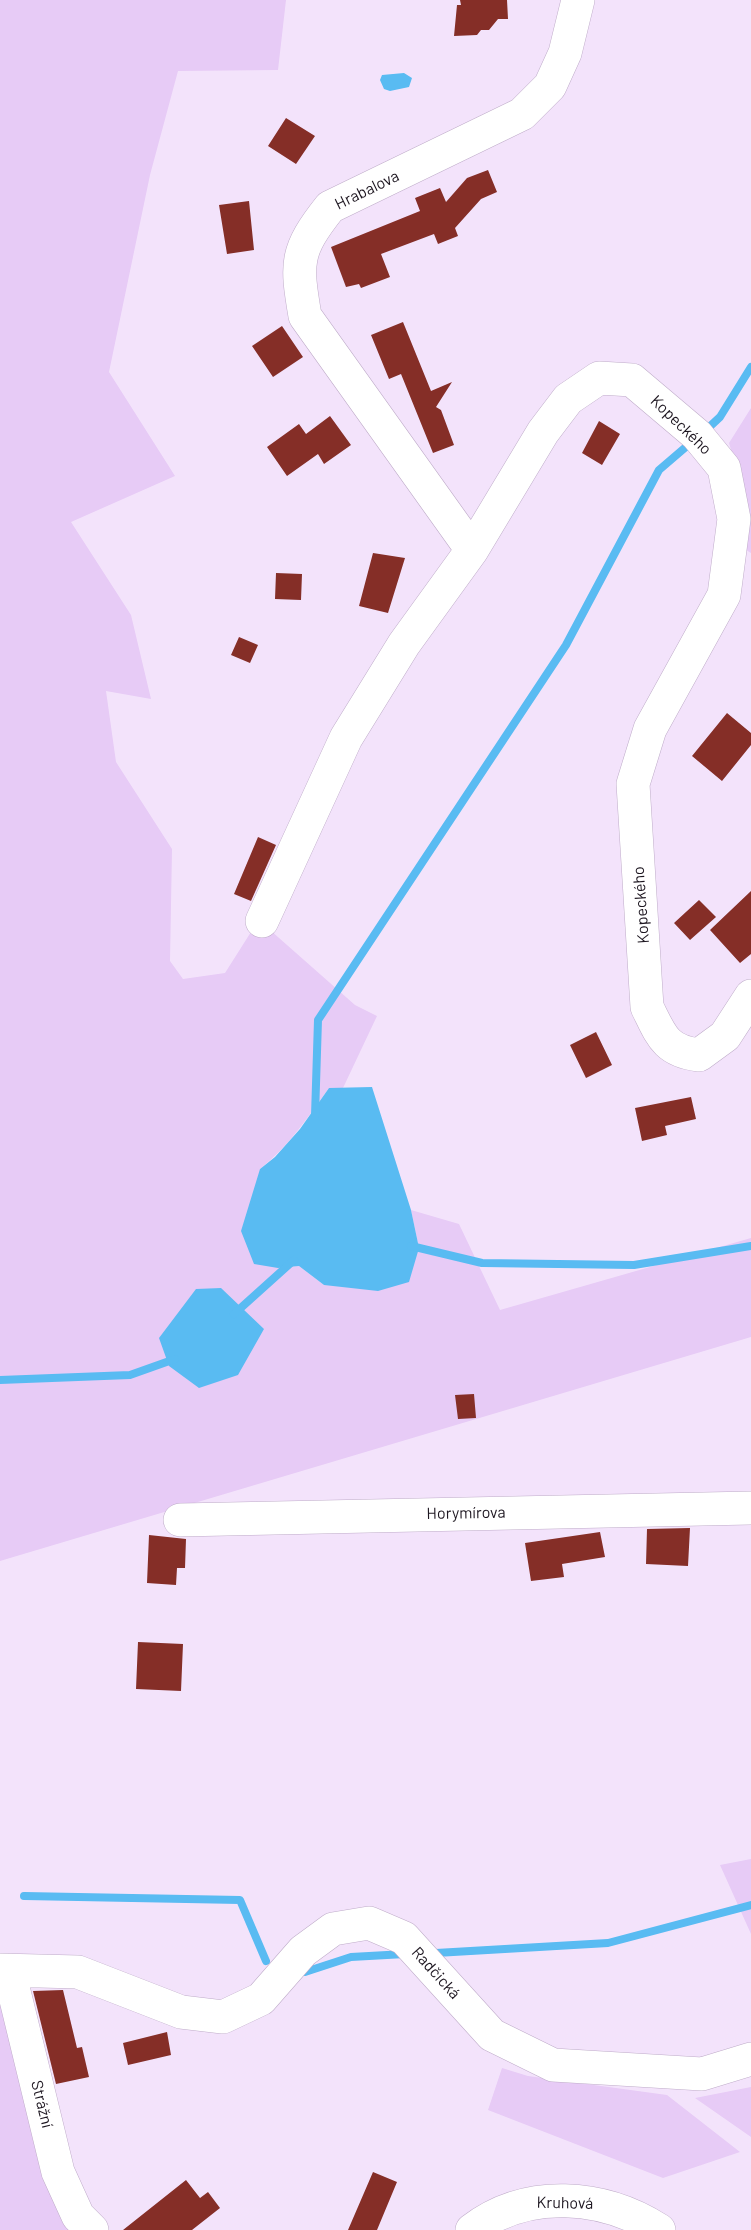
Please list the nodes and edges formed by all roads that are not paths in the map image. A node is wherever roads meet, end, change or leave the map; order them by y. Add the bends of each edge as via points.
1 (578, 0) edge
2 (472, 550) junction
3 (262, 921) dead end
4 (751, 996) edge
5 (751, 1508) edge
6 (180, 1520) dead end
7 (4, 1970) edge
8 (751, 2059) edge
9 (92, 2230) edge
10 (472, 2230) edge
11 (659, 2230) edge

1 - 2 street, Hrabalova via 565,53 550,86 522,114 330,207 308,234 297,272 305,316
2 - 3 street, Kopeckého via 404,644 346,738
2 - 4 street, Kopeckého via 543,432 568,399 599,378 632,380 697,435 724,468 735,519 724,595 650,729 633,784 647,1007 662,1037 680,1053 699,1055 725,1036
5 - 6 street, Horymírova
7 - 8 street, Radčická via 78,1972 182,2012 223,2017 261,1999 303,1952 333,1929 369,1923 404,1938 492,2035 553,2064 702,2074
7 - 9 street, Strážní via 58,2172 78,2216
10 - 11 street, Kruhová via 491,2216 532,2202 582,2201 638,2217

